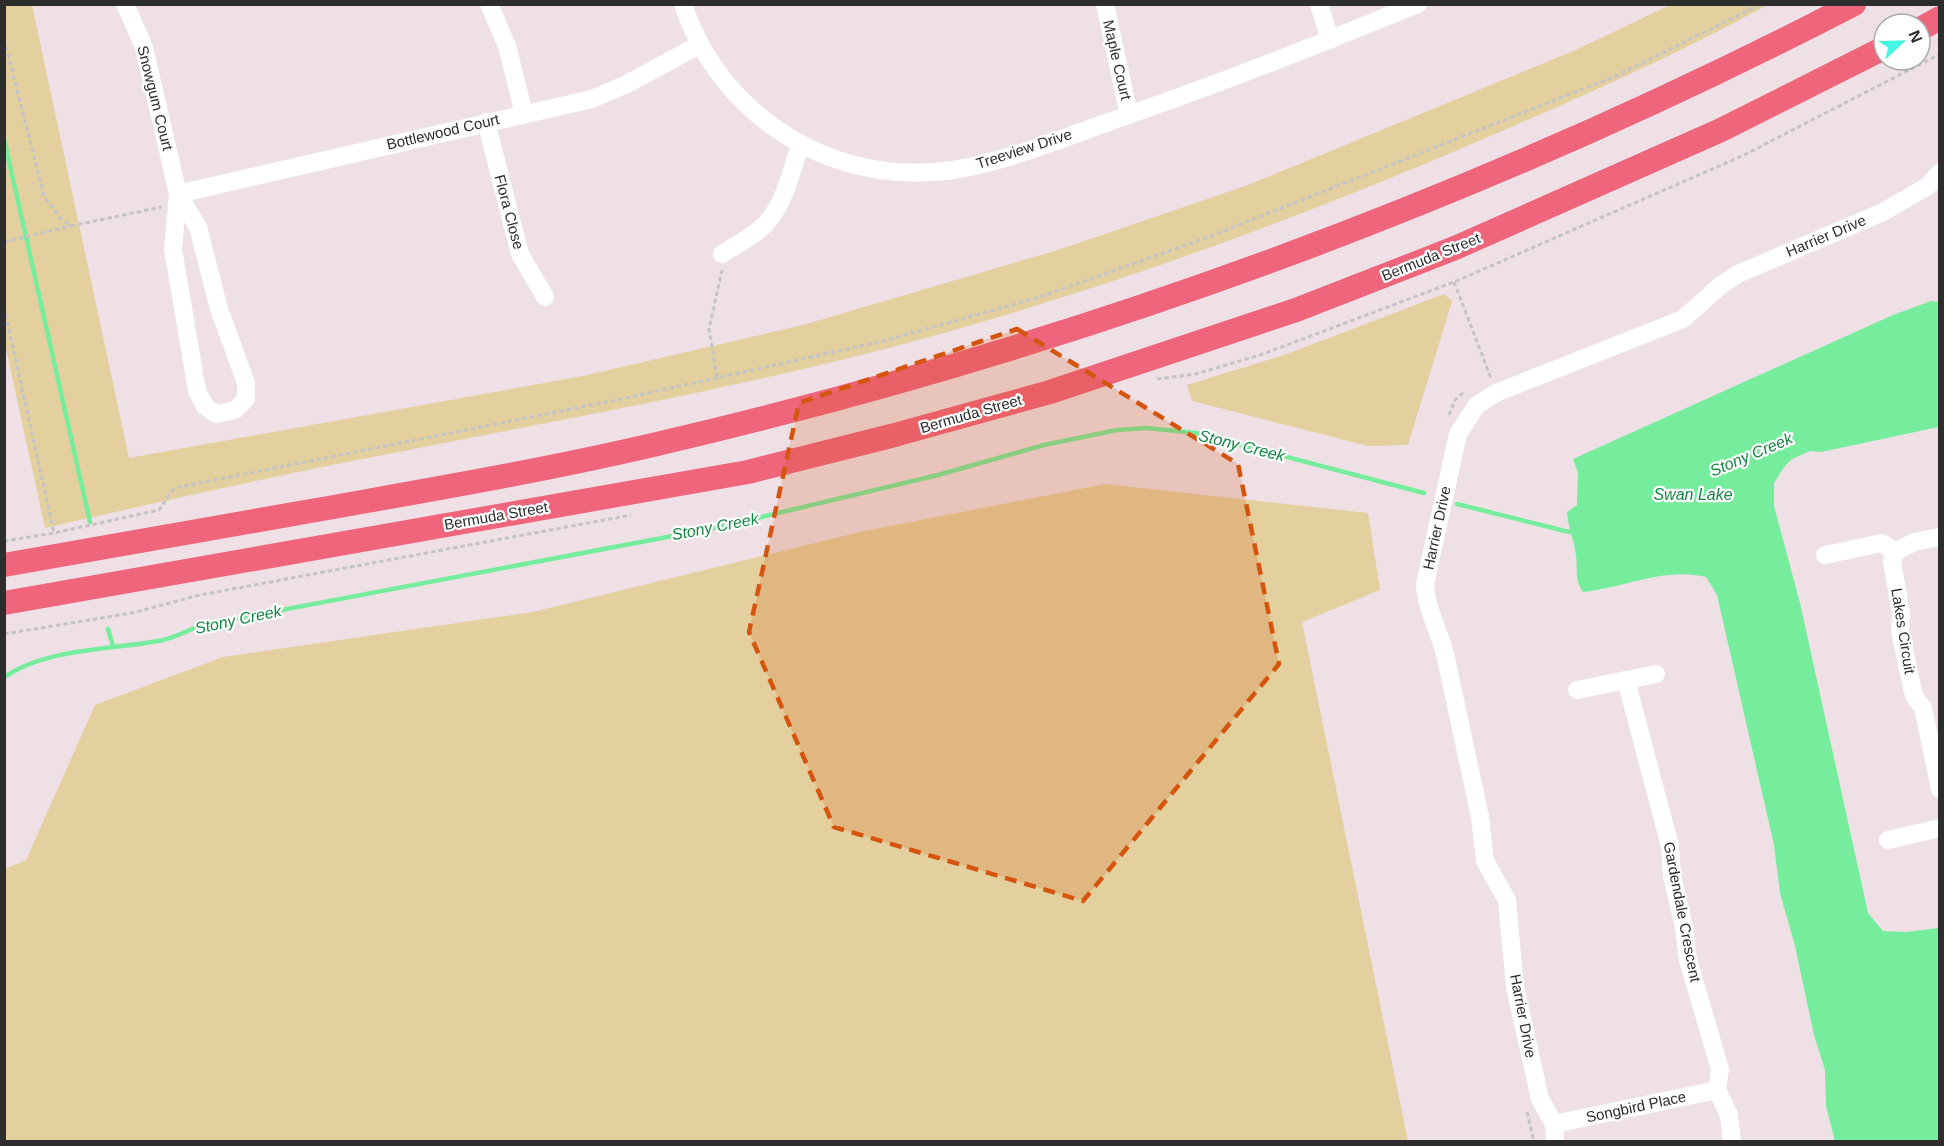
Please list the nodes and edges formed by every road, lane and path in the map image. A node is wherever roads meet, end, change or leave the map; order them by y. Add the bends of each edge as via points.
1 (124, 4) edge
2 (489, 4) edge
3 (683, 4) edge
4 (1105, 4) edge
5 (1319, 4) edge
6 (1418, 4) edge
7 (1761, 4) edge
8 (1854, 4) edge
9 (4, 39) edge
10 (1330, 40) junction
11 (699, 45) junction
12 (1872, 54) edge
13 (524, 114) junction
14 (1130, 115) junction
15 (486, 122) junction
16 (800, 145) junction
17 (1936, 181) edge
18 (178, 194) junction
19 (71, 226) junction
20 (4, 242) edge
21 (722, 254) joint
22 (1454, 282) dead end
23 (545, 297) dead end
24 (4, 307) edge
25 (717, 378) junction
26 (1496, 393) junction
27 (54, 533) junction
28 (1940, 537) edge
29 (4, 541) edge
30 (1895, 552) junction
31 (1825, 555) dead end
32 (4, 565) edge
33 (4, 603) edge
34 (1656, 674) dead end
35 (1626, 680) junction
36 (1577, 690) dead end
37 (1940, 789) edge
38 (1940, 828) edge
39 (1887, 840) dead end
40 (1717, 1090) junction
41 (1555, 1133) edge
42 (1732, 1142) edge

1 - 18 street, Snowgum Court via 144,47
2 - 13 street via 507,46
3 - 11 street, Treeview Drive
4 - 14 street, Maple Court
5 - 10 street
6 - 10 street, Treeview Drive
7 - 25 path via 1616,76 1198,241 1037,298 883,340
8 - 32 main road via 1665,98 1454,191 1196,289 1026,344 892,383 627,450 483,480
9 - 19 path via 44,196
10 - 14 street, Treeview Drive
11 - 13 street, Bottlewood Court via 609,93
11 - 16 street, Treeview Drive via 738,98 776,132
12 - 33 main road, Bermuda Street via 1721,130 1477,239 1296,310 1040,395 748,472
13 - 15 street, Bottlewood Court
14 - 16 street, Treeview Drive via 951,171 886,171 853,165
15 - 18 street, Bottlewood Court
15 - 23 street, Flora Close via 517,244
16 - 21 street via 784,193 768,220 759,231
17 - 26 street, Harrier Drive via 1883,212 1738,274 1720,285 1683,320
18 - 18 street via 198,227 219,309 246,383 246,399 235,410 216,414 205,406 198,391 173,249
18 - 19 path via 163,207
19 - 20 path
21 - 25 path via 722,279 709,329
22 - 26 path
24 - 27 path
25 - 27 path via 364,453 174,488 161,509
26 - 41 street, Harrier Drive via 1477,405 1458,434 1425,597 1440,632 1482,825 1485,861 1507,900 1515,987 1540,1099
27 - 29 path
28 - 30 street via 1914,542
30 - 31 street via 1882,543
30 - 37 street, Lakes Circuit via 1892,561 1900,631 1914,696 1923,708
34 - 35 street
35 - 36 street
35 - 40 street, Gardendale Crescent via 1670,846 1689,960 1720,1069
38 - 39 street
40 - 41 street, Songbird Place
40 - 42 street, Gardendale Crescent via 1730,1115

